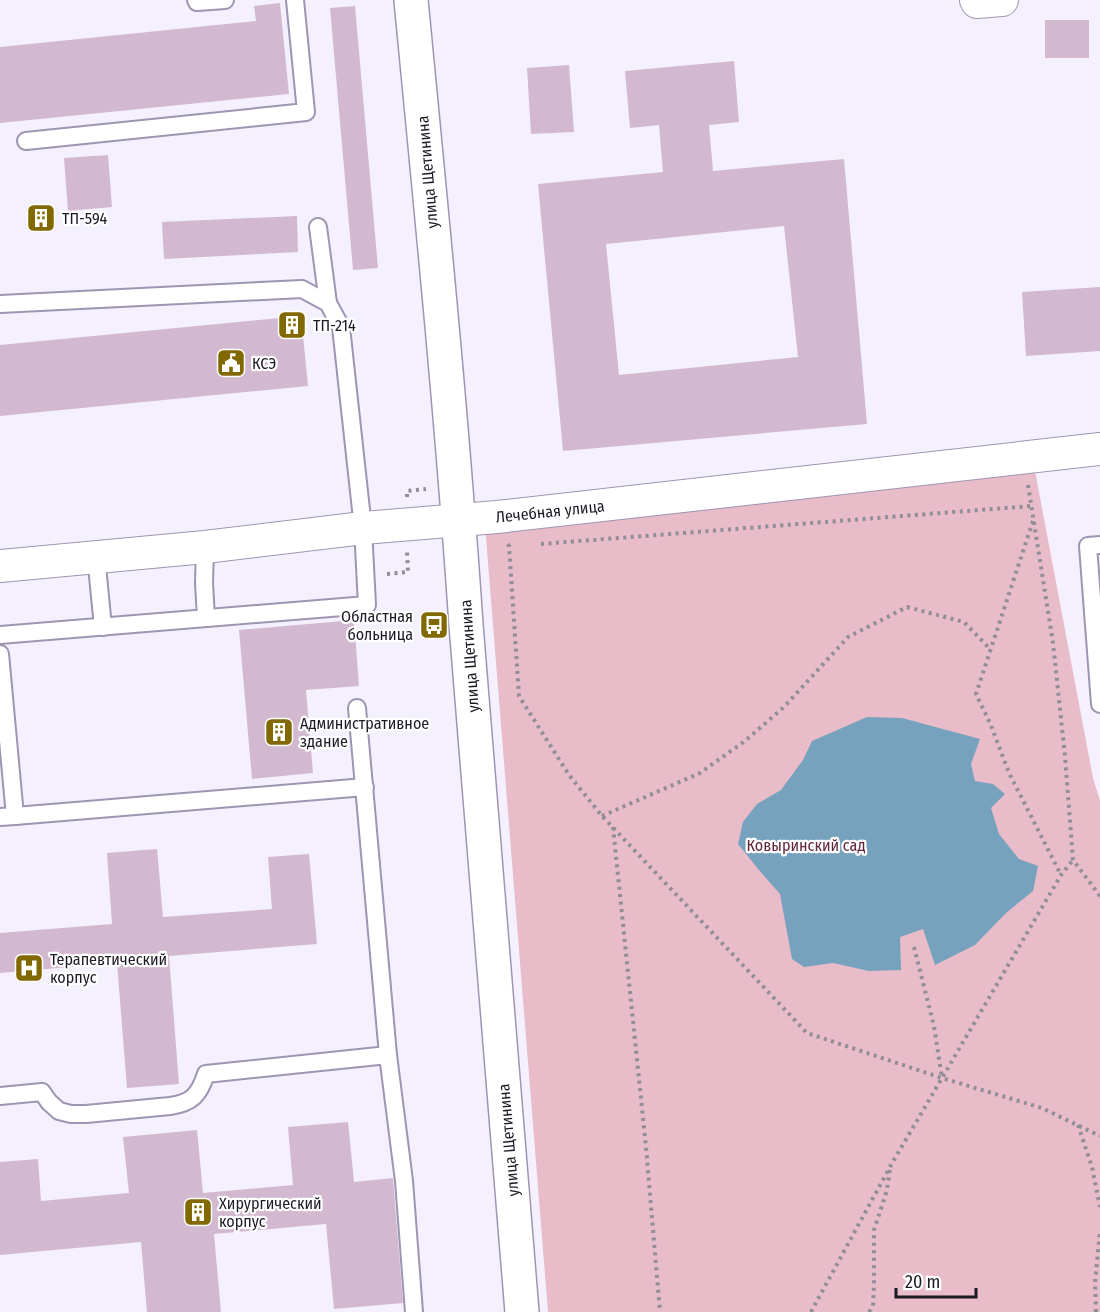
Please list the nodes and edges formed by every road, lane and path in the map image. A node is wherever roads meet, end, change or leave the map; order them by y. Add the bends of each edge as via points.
1 (196, 0) edge
2 (225, 0) edge
3 (296, 0) edge
4 (411, 0) edge
5 (976, 0) edge
6 (1002, 0) edge
7 (27, 141) dead end
8 (318, 227) dead end
9 (328, 303) junction
10 (0, 304) edge
11 (1100, 449) edge
12 (1023, 458) junction
13 (455, 488) junction
14 (1031, 506) junction
15 (497, 517) junction
16 (459, 521) junction
17 (1034, 521) junction
18 (406, 524) junction
19 (363, 528) junction
20 (533, 544) dead end
21 (1100, 545) edge
22 (205, 547) junction
23 (96, 556) junction
24 (0, 566) edge
25 (366, 577) junction
26 (206, 618) junction
27 (103, 627) junction
28 (0, 635) edge
29 (990, 649) junction
30 (0, 654) edge
31 (1100, 704) edge
32 (357, 708) dead end
33 (364, 787) junction
34 (8, 816) edge
35 (602, 816) junction
36 (613, 827) junction
37 (1073, 860) junction
38 (1061, 875) junction
39 (1100, 896) edge
40 (914, 947) dead end
41 (388, 1055) junction
42 (942, 1078) junction
43 (0, 1096) edge
44 (1078, 1125) junction
45 (1100, 1136) edge
46 (891, 1165) junction
47 (1100, 1207) edge
48 (1100, 1231) edge
49 (414, 1312) edge
50 (522, 1312) edge
51 (660, 1312) edge
52 (811, 1312) edge
53 (869, 1312) edge
54 (1096, 1312) edge

1 - 2 lane
3 - 7 lane via 306,112
4 - 13 street, улица Щетинина
5 - 6 street
8 - 9 lane
9 - 10 lane via 302,289
9 - 19 lane via 341,327
11 - 12 street, Лечебная улица
12 - 14 path
12 - 15 street, Лечебная улица
13 - 16 street, улица Щетинина
13 - 18 path via 407,491
14 - 17 path
14 - 20 path
15 - 16 street, Лечебная улица
15 - 35 path via 509,546 519,696 569,776
16 - 18 street, Лечебная улица
16 - 50 street, улица Щетинина
17 - 29 path
17 - 37 path via 1053,643
18 - 19 street, Лечебная улица
18 - 25 path via 408,572
19 - 22 street, Лечебная улица
19 - 25 lane
21 - 31 lane via 1088,546
22 - 23 street, Лечебная улица
22 - 26 lane
23 - 24 street, Лечебная улица
23 - 27 lane
25 - 26 lane via 367,605
26 - 27 lane
27 - 28 lane
29 - 35 path via 964,622 907,607 848,637 784,707 700,773
29 - 38 path via 976,694 1009,773
30 - 34 lane
32 - 33 lane
33 - 34 lane
33 - 41 lane
35 - 36 path
36 - 42 path via 807,1033
36 - 51 path
37 - 38 path
37 - 39 path
38 - 42 path
40 - 42 path via 934,1026
41 - 43 lane via 206,1074 202,1088 193,1098 170,1106 71,1114 59,1111 42,1092
41 - 49 lane via 404,1181
42 - 44 path via 1042,1107
42 - 46 path
44 - 45 path
44 - 47 path
46 - 52 path
46 - 53 path via 888,1190 874,1230 873,1306
48 - 54 path

